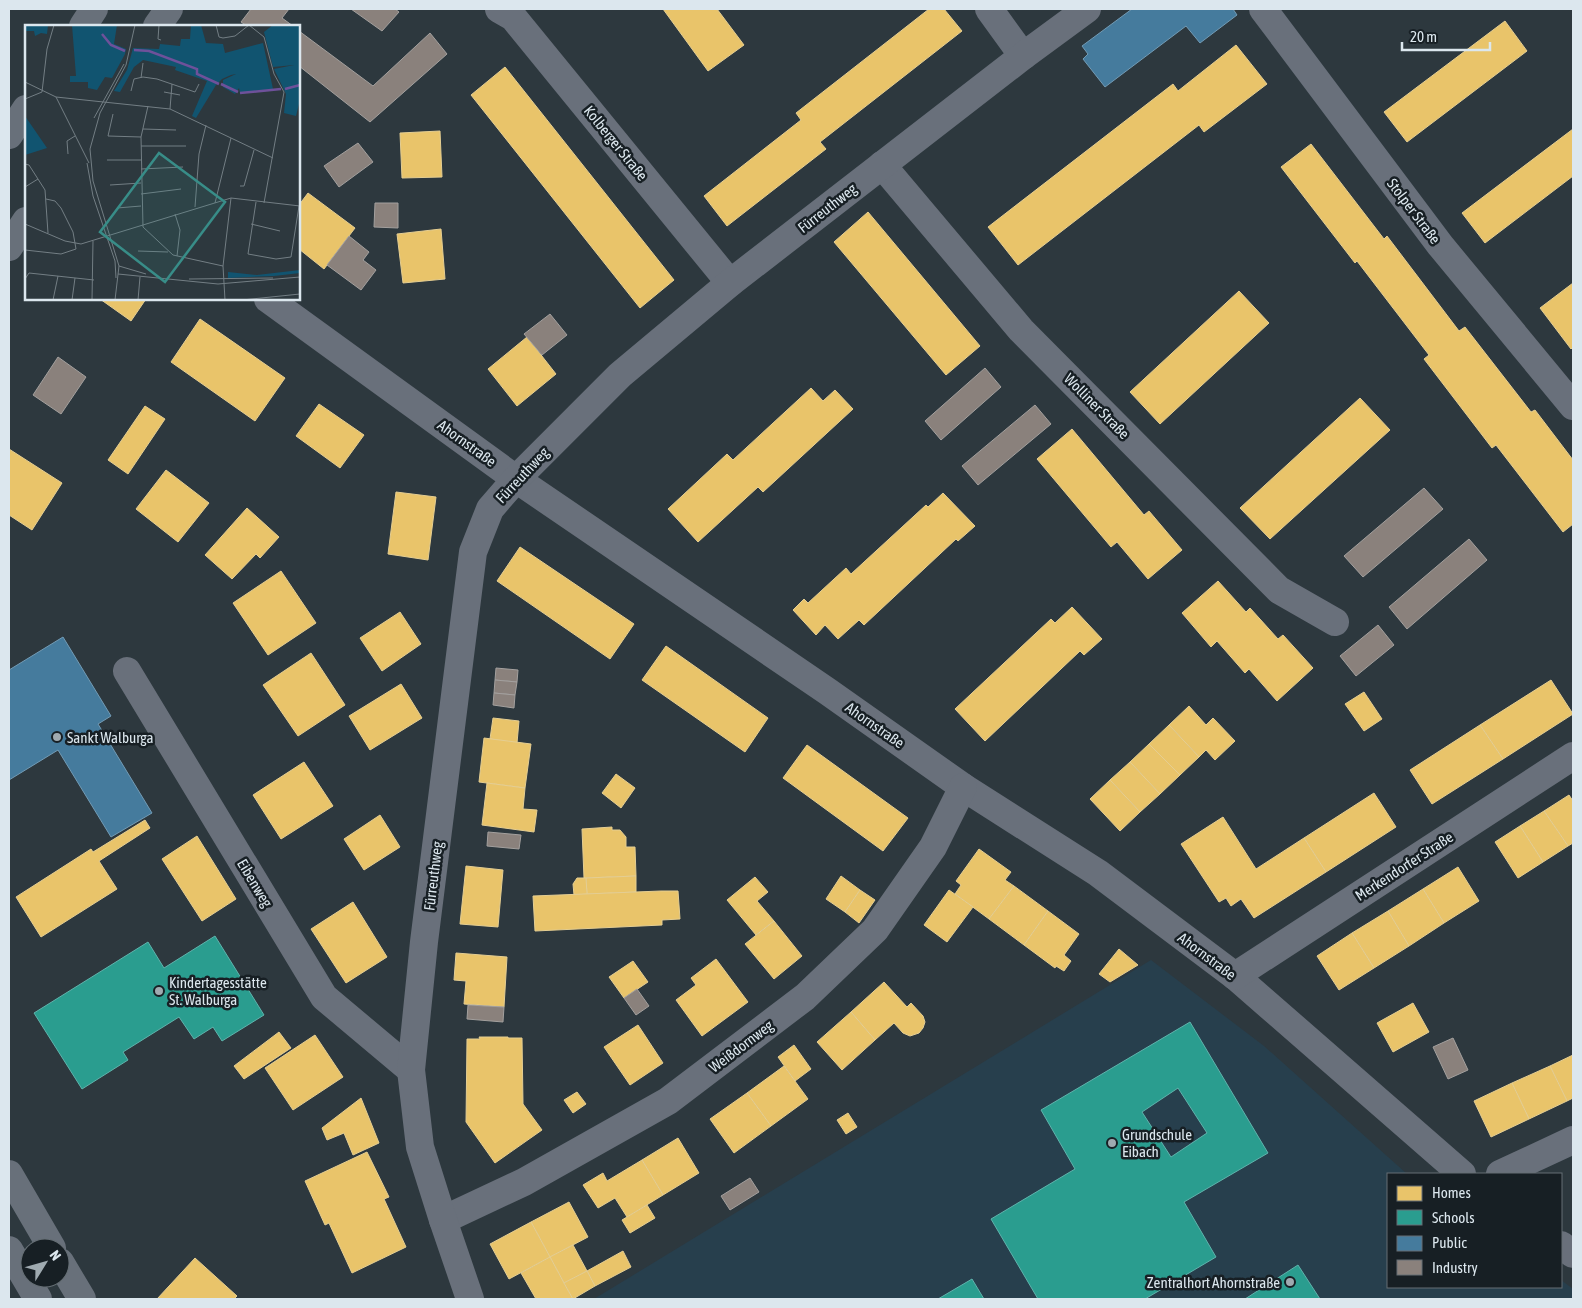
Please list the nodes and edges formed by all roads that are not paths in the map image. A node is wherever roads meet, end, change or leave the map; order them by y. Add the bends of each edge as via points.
1 (94, 9) edge
2 (169, 9) edge
3 (499, 9) edge
4 (989, 9) edge
5 (1087, 9) edge
6 (1263, 9) edge
7 (84, 25) edge
8 (158, 25) edge
9 (1023, 56) junction
10 (882, 165) junction
11 (25, 223) edge
12 (9, 247) edge
13 (730, 283) junction
14 (269, 300) edge
15 (1573, 406) edge
16 (516, 479) junction
17 (1335, 622) dead end
18 (127, 671) dead end
19 (1573, 756) edge
20 (963, 787) junction
21 (1235, 976) junction
22 (411, 1070) junction
23 (1573, 1140) edge
24 (1461, 1173) edge
25 (1502, 1173) edge
26 (9, 1174) edge
27 (443, 1220) junction
28 (46, 1238) edge
29 (1562, 1246) edge
30 (9, 1250) edge
31 (1573, 1254) edge
32 (70, 1279) edge
33 (38, 1299) edge
34 (82, 1299) edge
35 (470, 1299) edge

1 - 7 main road
2 - 8 main road
3 - 13 street, Kolberger Straße via 513,17
4 - 9 street
5 - 9 street, Fürreuthweg
6 - 15 street, Stolper Straße via 1440,245
9 - 10 street, Fürreuthweg
10 - 13 street, Fürreuthweg
10 - 17 street, Wolliner Straße via 1021,330 1279,590
11 - 12 main road
13 - 16 street, Fürreuthweg via 620,375
14 - 16 street, Ahornstraße
16 - 20 street, Ahornstraße
16 - 22 street, Fürreuthweg via 490,508 473,552
18 - 22 street, Eibenweg via 324,997
19 - 21 street, Merkendorfer Straße
20 - 21 street, Ahornstraße via 1098,873
20 - 27 street, Weißdornweg via 933,847 875,930 805,997 668,1100 524,1182
21 - 24 street, Ahornstraße
22 - 27 street, Fürreuthweg via 420,1146
23 - 25 street
26 - 28 main road
27 - 35 street, Fürreuthweg
29 - 31 street
30 - 33 main road
32 - 34 main road

